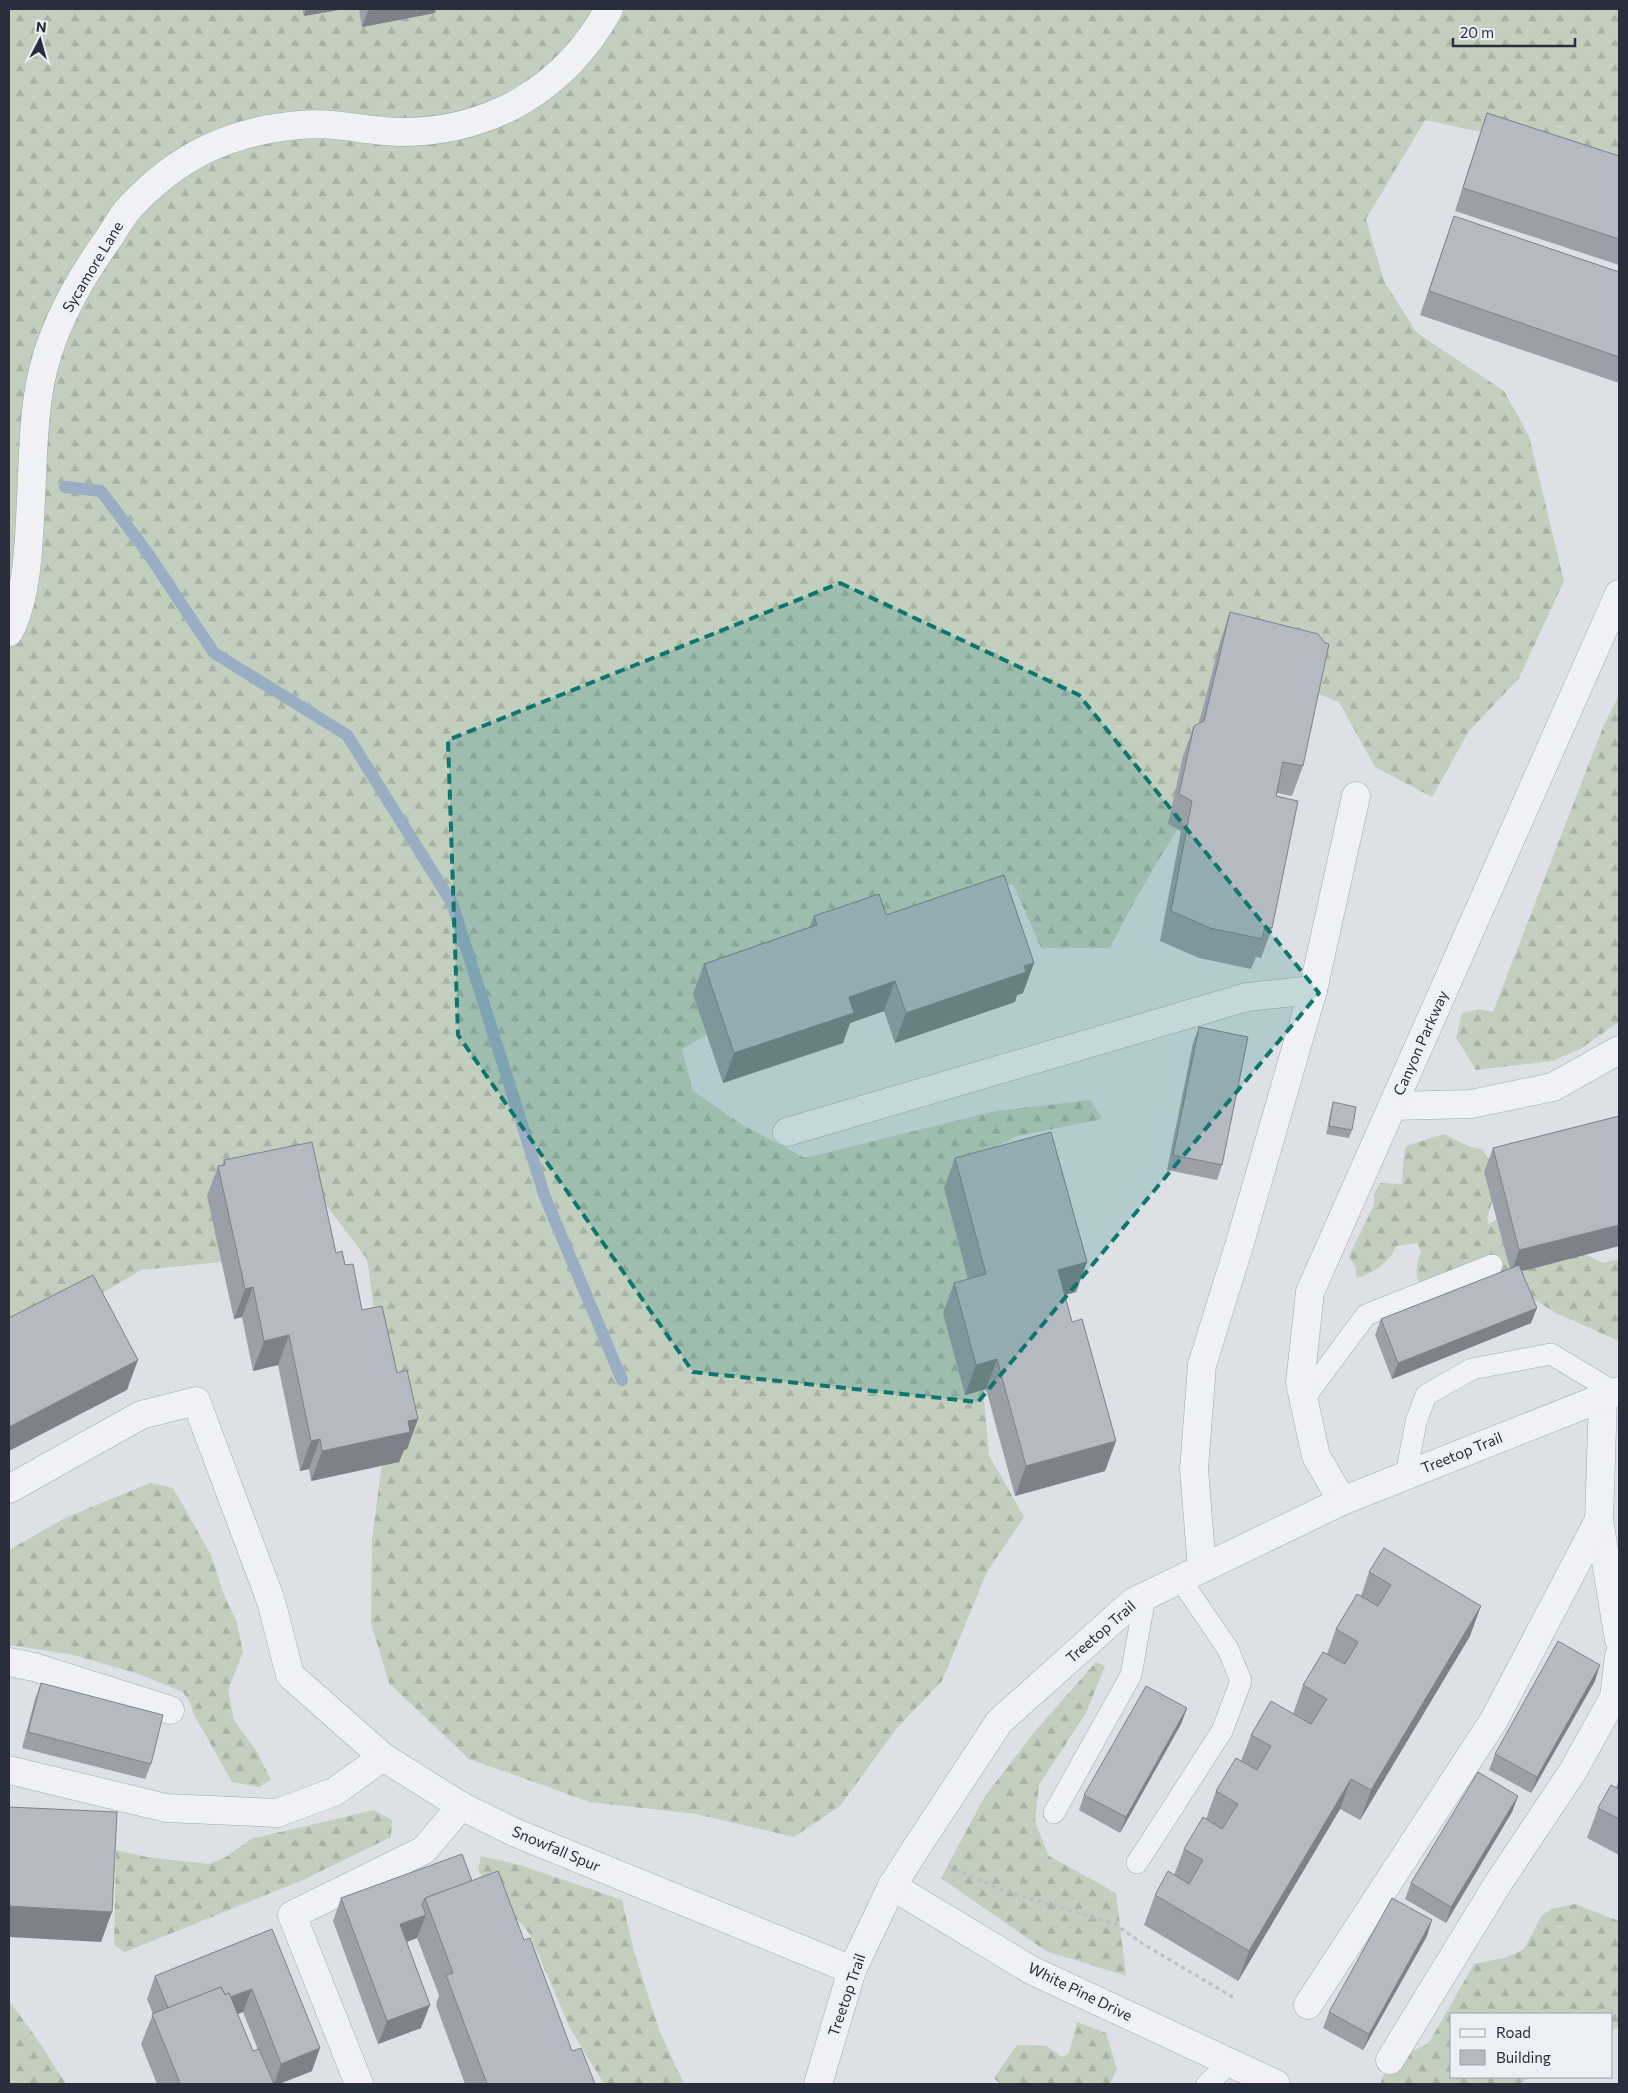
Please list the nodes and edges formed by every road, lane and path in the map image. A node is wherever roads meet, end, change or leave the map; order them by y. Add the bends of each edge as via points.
1 (609, 9) edge
2 (1619, 594) edge
3 (9, 632) edge
4 (1356, 796) dead end
5 (1313, 990) junction
6 (1619, 1050) edge
7 (1393, 1106) junction
8 (787, 1132) dead end
9 (1492, 1265) dead end
10 (1613, 1394) edge
11 (1303, 1400) junction
12 (1406, 1475) junction
13 (9, 1489) edge
14 (1342, 1501) junction
15 (1599, 1520) junction
16 (1191, 1574) junction
17 (1144, 1597) junction
18 (1619, 1640) edge
19 (1619, 1656) edge
20 (9, 1662) edge
21 (170, 1710) dead end
22 (383, 1757) junction
23 (9, 1770) edge
24 (461, 1806) junction
25 (1054, 1813) dead end
26 (911, 1856) junction
27 (1137, 1863) dead end
28 (892, 1886) junction
29 (852, 1970) junction
30 (1236, 1998) dead end
31 (1308, 2005) dead end
32 (1390, 2060) dead end
33 (1230, 2063) junction
34 (359, 2084) edge
35 (818, 2084) edge
36 (1207, 2084) edge
37 (1276, 2084) edge

1 - 3 street, Sycamore Lane via 578,56 556,78 503,111 442,130 402,132 300,124 236,136 195,154 166,173 130,207 98,253 51,341 40,383 35,422 29,551 15,620
2 - 7 street, Canyon Parkway
4 - 5 street
5 - 8 street via 1247,997
5 - 16 street via 1202,1365 1194,1468
6 - 7 street via 1553,1086 1471,1104
7 - 11 street, Canyon Parkway via 1310,1292 1300,1383
9 - 11 lane via 1366,1315
10 - 12 street, Treetop Trail
10 - 12 lane via 1552,1354 1472,1369 1426,1394 1416,1422
10 - 15 street
11 - 14 street, Canyon Parkway via 1316,1456
12 - 14 street, Treetop Trail
13 - 22 street, Snowfall Spur via 140,1414 196,1401 271,1601 290,1675
14 - 16 street, Treetop Trail
15 - 18 street
15 - 31 street via 1494,1720
16 - 17 street, Treetop Trail
16 - 27 lane via 1240,1681 1222,1730
17 - 25 lane via 1131,1675
17 - 26 street, Treetop Trail via 1133,1602 999,1722
19 - 32 street via 1614,1697 1573,1771 1497,1885
20 - 21 street via 34,1666
22 - 23 street via 334,1792 277,1813 166,1808
22 - 24 street, Snowfall Spur
24 - 29 street, Snowfall Spur via 516,1833
24 - 34 street via 424,1850 292,1915
26 - 28 street, Treetop Trail
26 - 30 path via 946,1865 1002,1890 1115,1924
28 - 29 street, Treetop Trail
28 - 33 street, White Pine Drive via 1032,1970
29 - 35 street, Treetop Trail
33 - 36 lane
33 - 37 street, White Pine Drive

